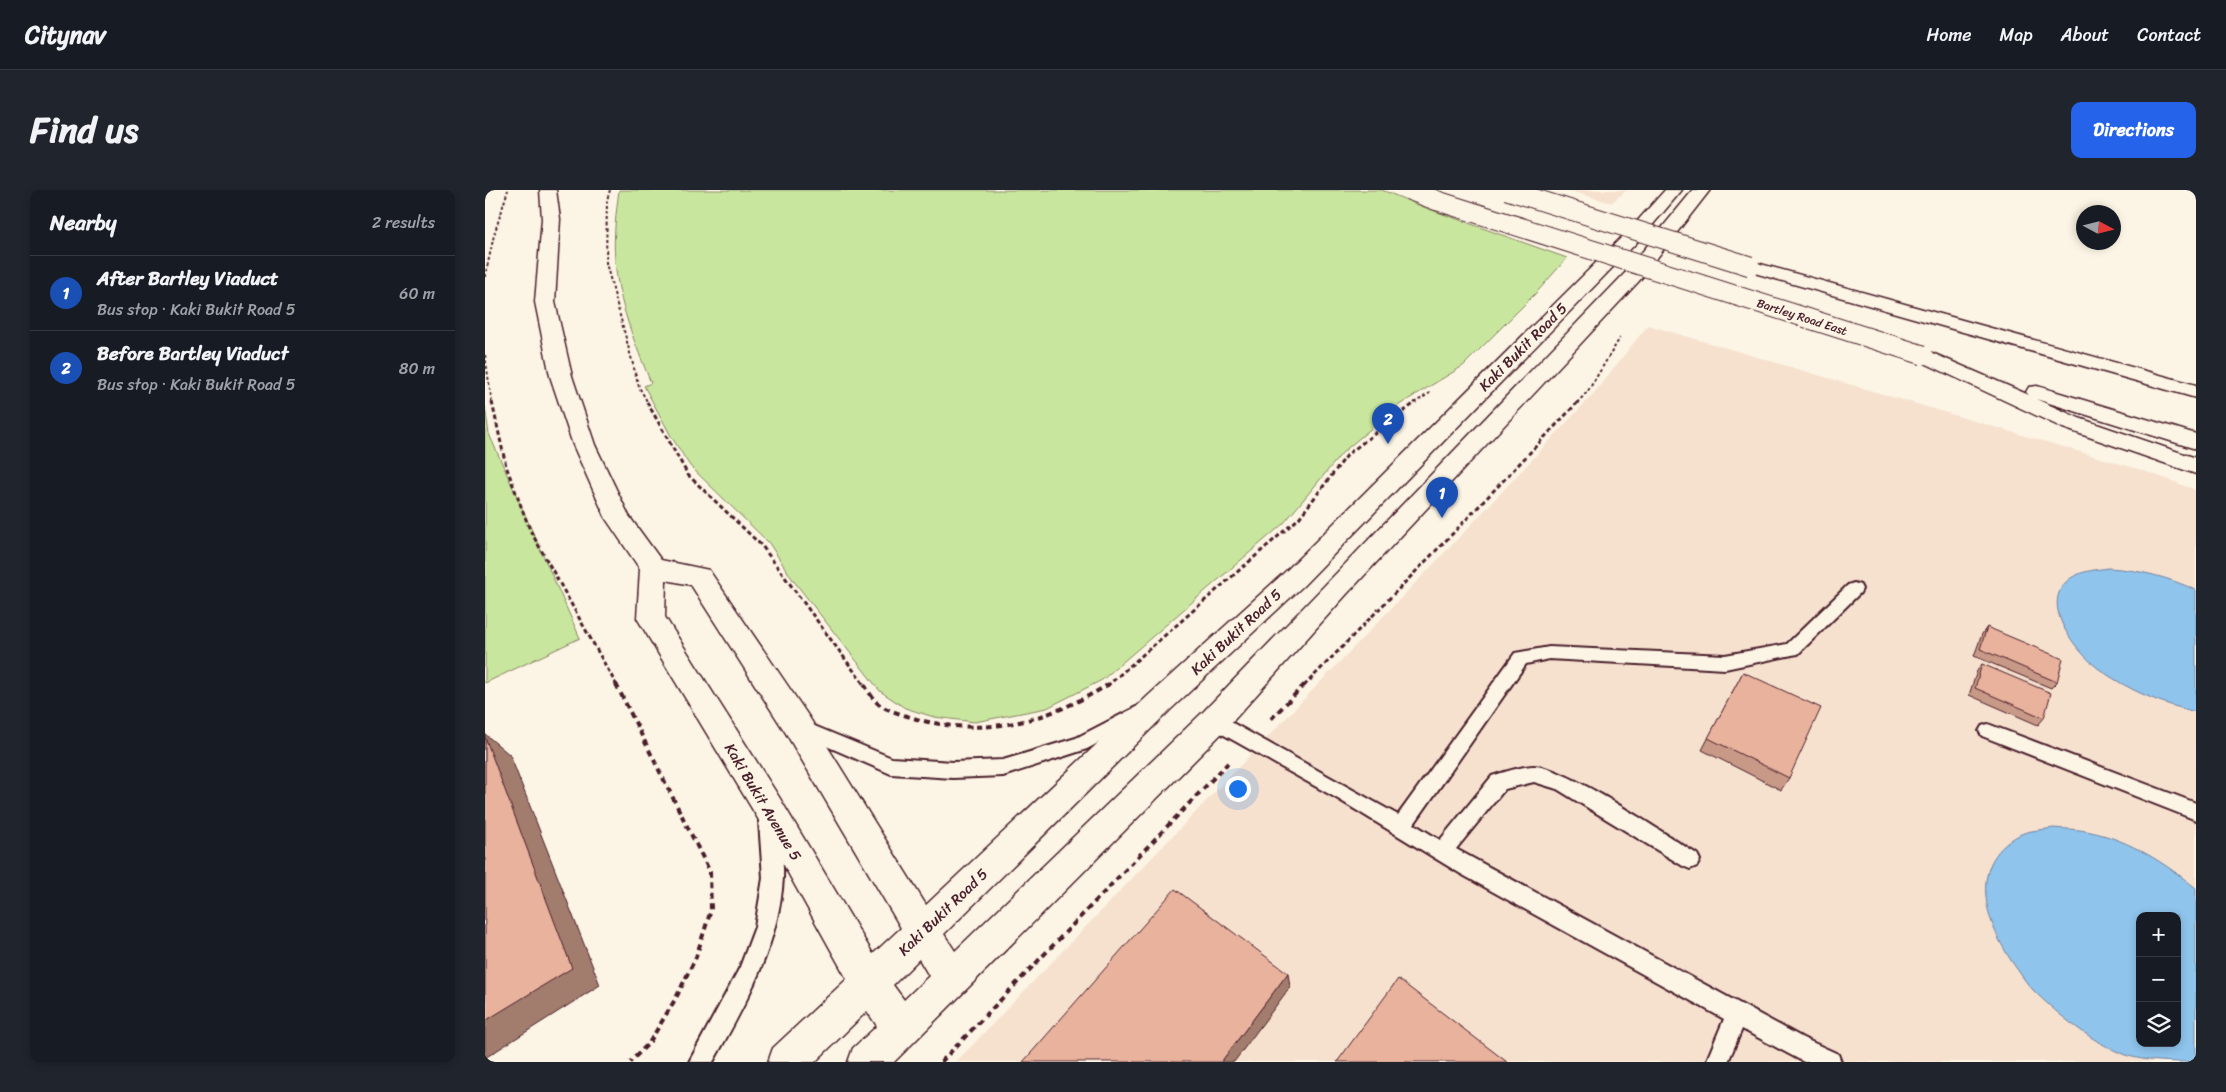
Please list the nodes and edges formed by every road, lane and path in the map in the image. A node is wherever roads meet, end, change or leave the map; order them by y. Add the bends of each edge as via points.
1 (508, 190) edge
2 (548, 190) edge
3 (610, 190) edge
4 (1409, 190) edge
5 (1507, 190) edge
6 (1674, 190) edge
7 (1702, 190) edge
8 (565, 197) dead end
9 (551, 219) junction
10 (485, 277) edge
11 (1623, 333) dead end
12 (485, 355) edge
13 (1923, 356) junction
14 (1438, 389) dead end
15 (2196, 392) edge
16 (2196, 442) edge
17 (2196, 466) edge
18 (653, 568) junction
19 (1854, 589) dead end
20 (1160, 702) junction
21 (1214, 721) junction
22 (798, 726) junction
23 (1988, 731) dead end
24 (1250, 740) junction
25 (768, 807) junction
26 (2196, 812) edge
27 (1401, 827) junction
28 (1442, 852) junction
29 (1690, 860) dead end
30 (923, 933) junction
31 (951, 979) junction
32 (870, 983) junction
33 (1737, 1014) junction
34 (901, 1029) junction
35 (630, 1062) edge
36 (700, 1062) edge
37 (787, 1062) edge
38 (867, 1062) edge
39 (941, 1062) edge
40 (1717, 1062) edge
41 (1830, 1062) edge

1 - 10 path via 493,236
2 - 9 main road
3 - 14 path via 607,200 607,263 622,330 639,387 687,475 762,546 879,705 905,717 964,729 1006,726 1046,714 1108,685 1299,518 1348,454 1405,408
4 - 13 main road, Bartley Road East, bridge
5 - 15 main road, bridge via 1750,266
6 - 20 main road, Kaki Bukit Road 5 via 1638,231 1295,578
7 - 21 main road, Kaki Bukit Road 5 via 1632,277
8 - 9 main road
9 - 18 main road via 545,302 561,376 584,444 618,519
11 - 24 path via 1588,391 1461,526
12 - 35 path via 496,431 530,529 604,662 710,872 711,910 696,957 649,1043
13 - 16 main road, Bartley Road East
13 - 17 main road via 2071,423
18 - 22 main road via 700,576
18 - 25 main road, Kaki Bukit Avenue 5 via 651,618
19 - 27 lane via 1792,649 1725,662 1549,653 1521,658
20 - 22 lane via 1081,744 1003,768 953,770 891,766
20 - 30 main road, Kaki Bukit Road 5
21 - 24 lane
21 - 31 main road, Kaki Bukit Road 5
22 - 30 main road
23 - 26 lane
24 - 27 lane
24 - 39 path
25 - 32 main road, Kaki Bukit Avenue 5
25 - 36 lane via 773,877 767,923 742,989
27 - 28 lane
28 - 29 lane via 1499,782 1534,774 1562,782
28 - 33 lane
30 - 31 main road
30 - 32 main road, Kaki Bukit Road 5
31 - 34 main road, Kaki Bukit Road 5
32 - 34 main road, Kaki Bukit Avenue 5
32 - 37 main road, Kaki Bukit Road 5
33 - 40 lane
33 - 41 lane
34 - 38 main road, Kaki Bukit Road 5

